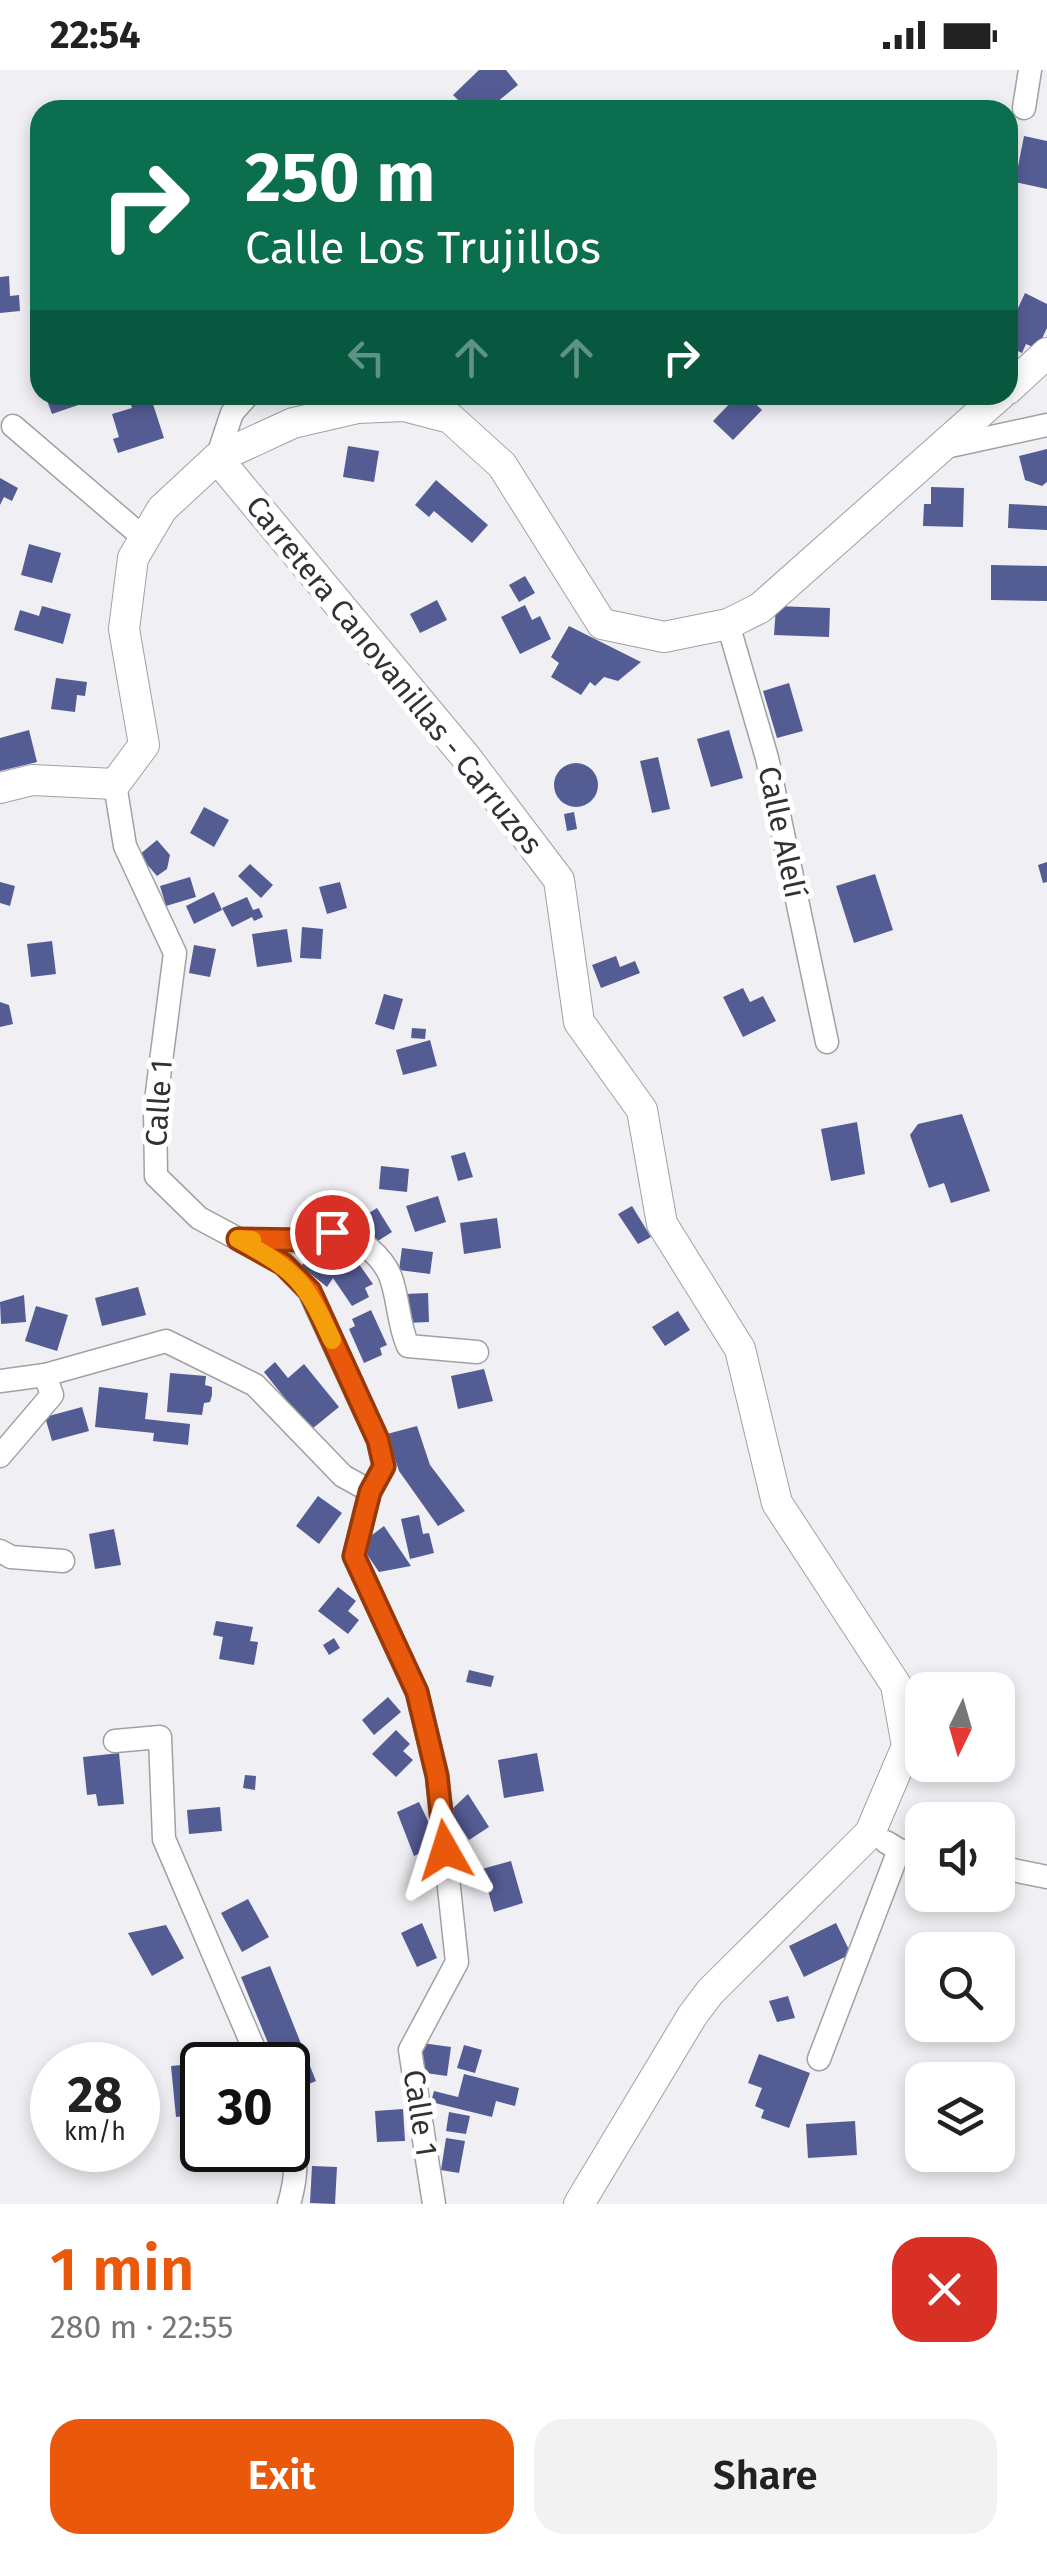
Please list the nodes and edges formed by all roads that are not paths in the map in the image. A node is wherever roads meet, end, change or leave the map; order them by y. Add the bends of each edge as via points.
1 (1030, 70) edge
2 (1024, 108) dead end
3 (1047, 353) edge
4 (1018, 379) edge
5 (239, 405) edge
6 (989, 405) edge
7 (1047, 425) edge
8 (13, 426) dead end
9 (942, 448) junction
10 (217, 458) junction
11 (145, 539) junction
12 (728, 624) junction
13 (115, 784) junction
14 (0, 788) edge
15 (826, 1042) dead end
16 (238, 1239) junction
17 (477, 1352) dead end
18 (45, 1375) junction
19 (0, 1380) edge
20 (0, 1456) edge
21 (370, 1492) junction
22 (0, 1551) edge
23 (62, 1561) dead end
24 (115, 1740) dead end
25 (870, 1833) junction
26 (905, 1849) edge
27 (905, 1866) edge
28 (1015, 1871) edge
29 (1047, 1877) edge
30 (252, 2042) edge
31 (819, 2060) dead end
32 (294, 2172) edge
33 (289, 2204) edge
34 (434, 2204) edge
35 (579, 2204) edge

1 - 2 street
3 - 4 street
5 - 10 street
6 - 9 street
7 - 9 street
8 - 11 street
9 - 12 street via 760,608
10 - 11 street via 162,510
10 - 12 street via 293,423 358,408 404,406 450,418 502,465 602,624 664,637
10 - 25 street, Carretera Canovanillas - Carruzos via 465,756 559,880 579,1022 642,1110 662,1224 740,1349 776,1503 896,1685 907,1746
11 - 13 street via 133,558 124,629 144,745
12 - 15 street, Calle Alelí via 767,758
13 - 14 street via 32,780
13 - 16 street, Calle 1 via 126,846 175,953 155,1108 156,1176 199,1218
16 - 17 street via 344,1235 384,1262 408,1346
16 - 21 street, Calle 1 via 283,1264 310,1291 378,1440 384,1466
18 - 19 street
18 - 20 street via 52,1395
18 - 21 street via 166,1341 255,1385 343,1476
21 - 34 street, Calle 1 via 354,1556 417,1692 437,1776 457,1962 410,2050
22 - 23 street
24 - 30 street via 160,1738 164,1839
25 - 26 street
25 - 35 street, Carretera Canovanillas - Carruzos via 710,1992
27 - 31 street
28 - 29 street
32 - 33 street

